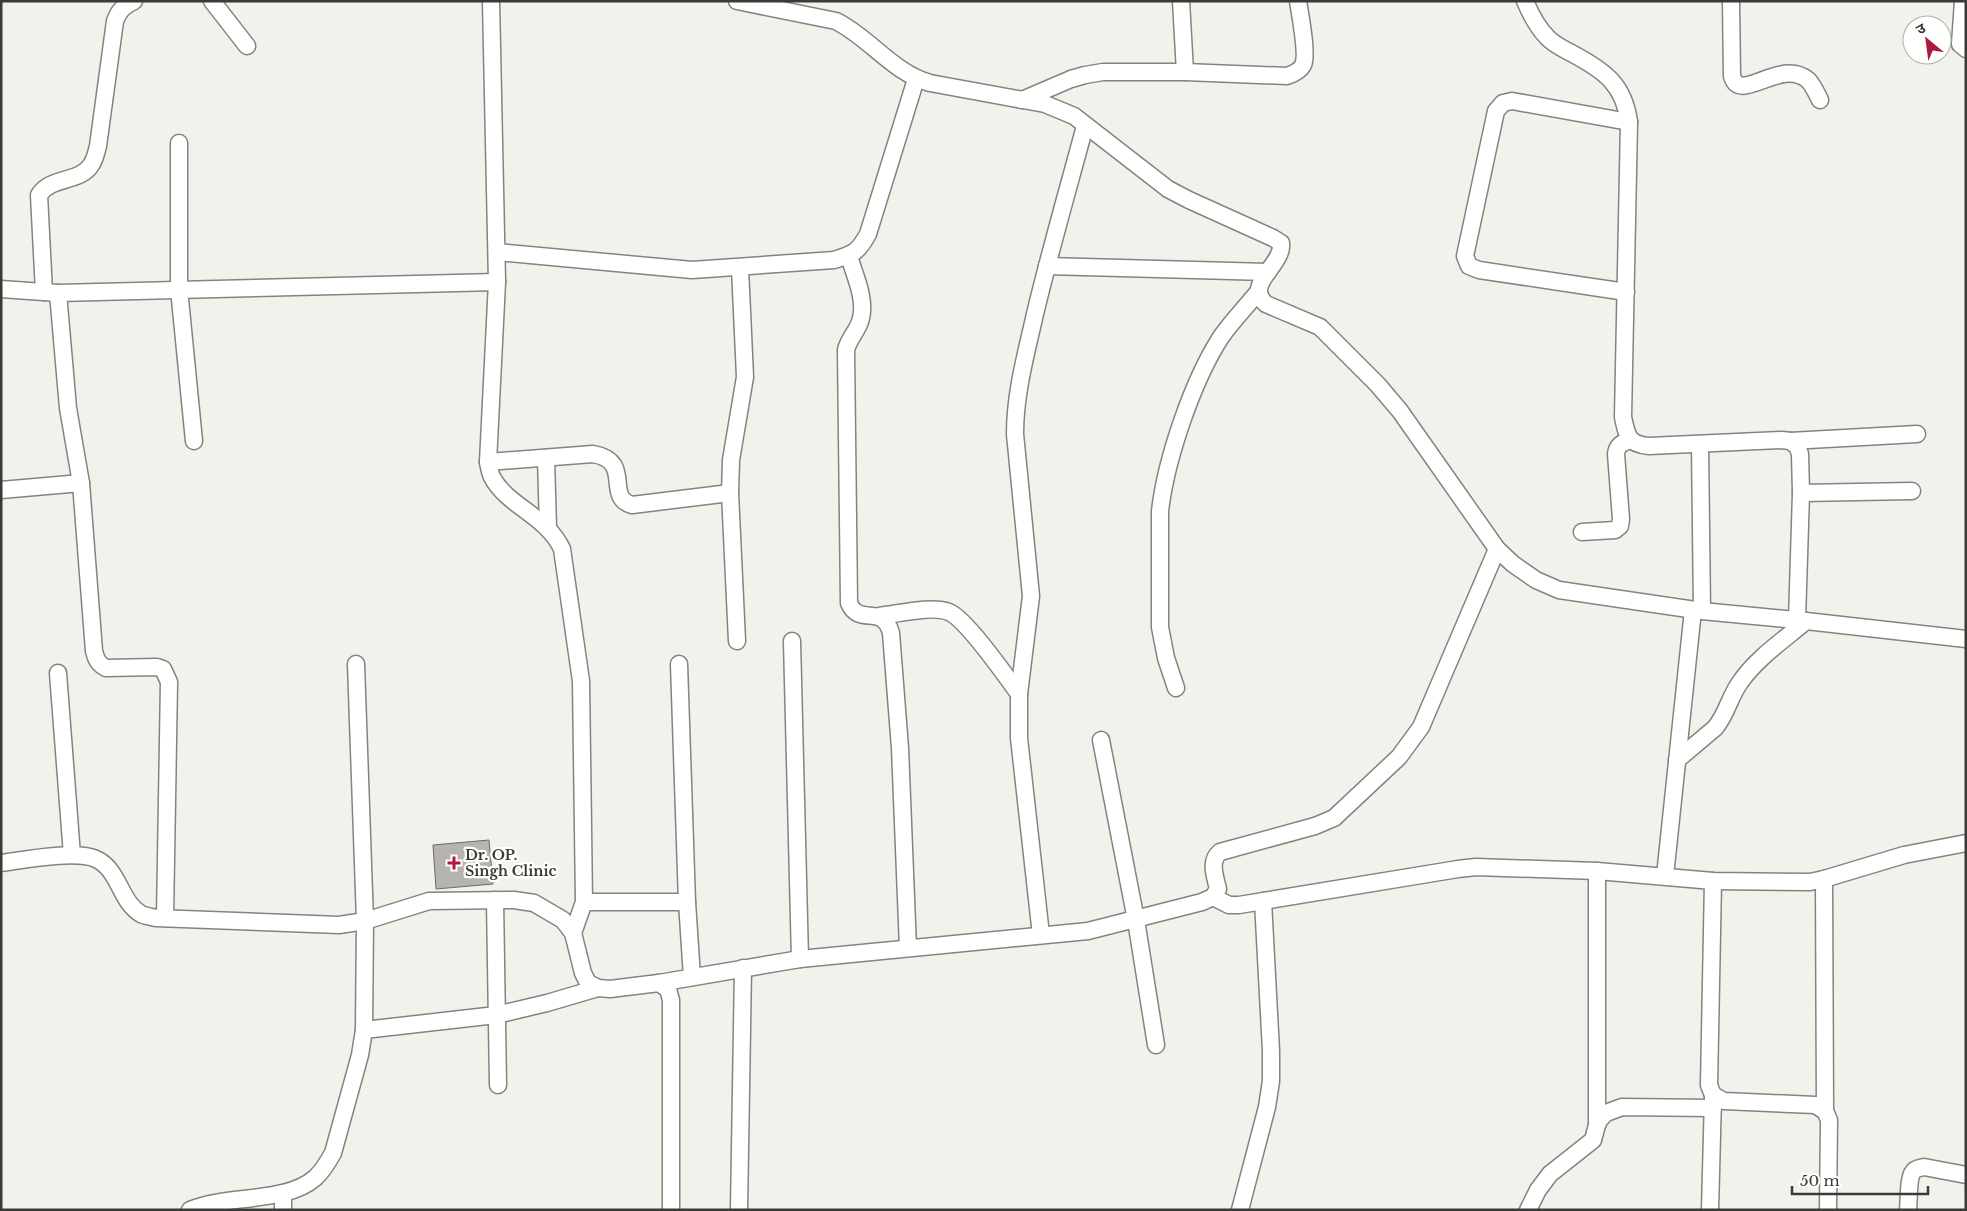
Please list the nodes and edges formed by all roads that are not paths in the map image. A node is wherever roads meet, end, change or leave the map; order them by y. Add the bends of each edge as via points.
1 (212, 1) edge
2 (491, 1) edge
3 (737, 1) edge
4 (1181, 1) edge
5 (1298, 1) edge
6 (1525, 1) edge
7 (1731, 1) edge
8 (1963, 1) edge
9 (128, 2) edge
10 (247, 46) dead end
11 (1966, 49) edge
12 (1185, 72) junction
13 (916, 79) junction
14 (1022, 100) junction
15 (1820, 100) dead end
16 (1629, 122) junction
17 (1085, 126) junction
18 (179, 143) dead end
19 (496, 252) junction
20 (849, 256) junction
21 (1046, 266) junction
22 (740, 268) junction
23 (1268, 272) junction
24 (497, 282) junction
25 (1, 289) edge
26 (179, 289) junction
27 (51, 292) junction
28 (1258, 292) junction
29 (1626, 292) junction
30 (1916, 434) dead end
31 (1630, 440) junction
32 (194, 441) dead end
33 (1790, 441) junction
34 (1700, 444) junction
35 (546, 458) junction
36 (488, 462) junction
37 (81, 483) junction
38 (1, 490) edge
39 (1912, 491) dead end
40 (730, 493) junction
41 (1801, 493) junction
42 (548, 528) junction
43 (1582, 532) dead end
44 (1497, 549) junction
45 (1697, 610) junction
46 (879, 616) junction
47 (1802, 620) junction
48 (1966, 639) edge
49 (737, 641) dead end
50 (792, 641) dead end
51 (356, 664) dead end
52 (679, 664) dead end
53 (58, 673) dead end
54 (1176, 688) dead end
55 (1019, 694) junction
56 (1101, 740) dead end
57 (1677, 760) junction
58 (1966, 843) edge
59 (72, 855) junction
60 (1, 863) edge
61 (1597, 871) junction
62 (1665, 876) junction
63 (1824, 879) junction
64 (1713, 880) junction
65 (1213, 897) junction
66 (495, 900) junction
67 (1262, 901) junction
68 (584, 902) junction
69 (688, 902) junction
70 (165, 918) junction
71 (1136, 920) junction
72 (365, 921) junction
73 (573, 933) junction
74 (1041, 935) junction
75 (908, 948) junction
76 (800, 959) junction
77 (743, 968) junction
78 (692, 977) junction
79 (659, 983) junction
80 (598, 988) junction
81 (496, 1015) junction
82 (364, 1030) junction
83 (1156, 1045) dead end
84 (498, 1085) dead end
85 (1713, 1102) junction
86 (1825, 1111) junction
87 (1597, 1125) junction
88 (1966, 1175) edge
89 (282, 1193) junction
90 (190, 1210) edge
91 (283, 1210) edge
92 (671, 1210) edge
93 (738, 1210) edge
94 (1240, 1210) edge
95 (1528, 1210) edge
96 (1710, 1210) edge
97 (1828, 1210) edge
98 (1908, 1210) edge

1 - 10 street
2 - 19 street
3 - 13 street via 836,21
4 - 12 street
5 - 12 street via 1305,55 1297,72 1287,76
6 - 16 street via 1531,16 1548,38 1594,65 1617,87 1626,104
7 - 15 street via 1734,83 1739,87 1746,86 1789,73 1808,80
8 - 11 street via 1959,37 1960,44
9 - 27 street via 114,21 98,146 92,165 80,174 49,185 40,195
12 - 14 street via 1085,75
13 - 14 street
13 - 20 street via 868,234 859,250
14 - 17 street via 1057,108
16 - 29 street
16 - 29 street via 1512,101 1503,103 1496,111 1465,256 1469,266 1480,270
17 - 21 street
17 - 23 street via 1168,188 1281,243 1282,250
18 - 26 street
19 - 22 street via 671,269
19 - 24 street
20 - 22 street
20 - 46 street via 860,294 862,316 846,350 849,603 857,614
21 - 23 street
21 - 55 street via 1015,411 1031,596
22 - 40 street via 745,377 731,460
23 - 28 street via 1259,284
24 - 26 street
24 - 36 street
25 - 27 street
26 - 27 street
26 - 32 street
27 - 37 street
28 - 44 street via 1266,304 1320,327 1378,385 1400,411
28 - 54 street via 1208,358 1180,431 1162,492 1160,627
29 - 31 street via 1623,417
30 - 33 street
31 - 34 street via 1649,446
31 - 43 street via 1621,444 1616,454 1620,526 1615,530
33 - 34 street
33 - 41 street via 1800,454
34 - 45 street
35 - 36 street
35 - 40 street via 593,454 611,460 616,469 620,497 624,503 632,505
35 - 42 street
36 - 42 street via 492,477 502,490
37 - 38 street
37 - 70 street via 96,660 106,668 157,667 163,670 169,682
39 - 41 street
40 - 49 street
41 - 47 street
42 - 68 street via 562,549 581,681
44 - 45 street via 1536,580 1559,590
44 - 65 street via 1422,727 1412,742 1334,818 1220,852 1213,864 1218,889
45 - 47 street
45 - 57 street
46 - 55 street via 935,610 949,612 965,626
46 - 75 street via 889,626 891,642 900,748
47 - 48 street
47 - 57 street via 1740,682 1711,734
50 - 76 street
51 - 72 street
52 - 69 street
53 - 59 street
55 - 74 street via 1019,738
56 - 71 street
57 - 62 street
58 - 63 street via 1904,855
59 - 60 street
59 - 70 street via 97,859 109,868 133,907 142,915
61 - 62 street
61 - 67 street via 1458,869
61 - 87 street
62 - 64 street
63 - 64 street via 1795,882
63 - 86 street
64 - 85 street via 1710,1085
65 - 67 street via 1228,905
65 - 71 street
66 - 72 street via 429,901
66 - 73 street via 534,903 563,920
66 - 81 street
67 - 94 street via 1271,1081
68 - 69 street
68 - 73 street
69 - 78 street
70 - 72 street via 339,925
71 - 74 street via 1088,931
71 - 83 street
72 - 82 street
73 - 80 street via 583,973 588,983
74 - 75 street
75 - 76 street
76 - 77 street
77 - 78 street
77 - 93 street
78 - 79 street
79 - 80 street
79 - 92 street via 668,990 671,1000
80 - 81 street
81 - 82 street
81 - 84 street
82 - 89 street via 333,1153 315,1178
85 - 86 street via 1815,1105
85 - 87 street via 1622,1107 1606,1113
85 - 96 street
86 - 97 street via 1830,1120
87 - 95 street via 1593,1140 1550,1174
88 - 98 street via 1924,1168 1913,1171
89 - 90 street via 213,1202
89 - 91 street

